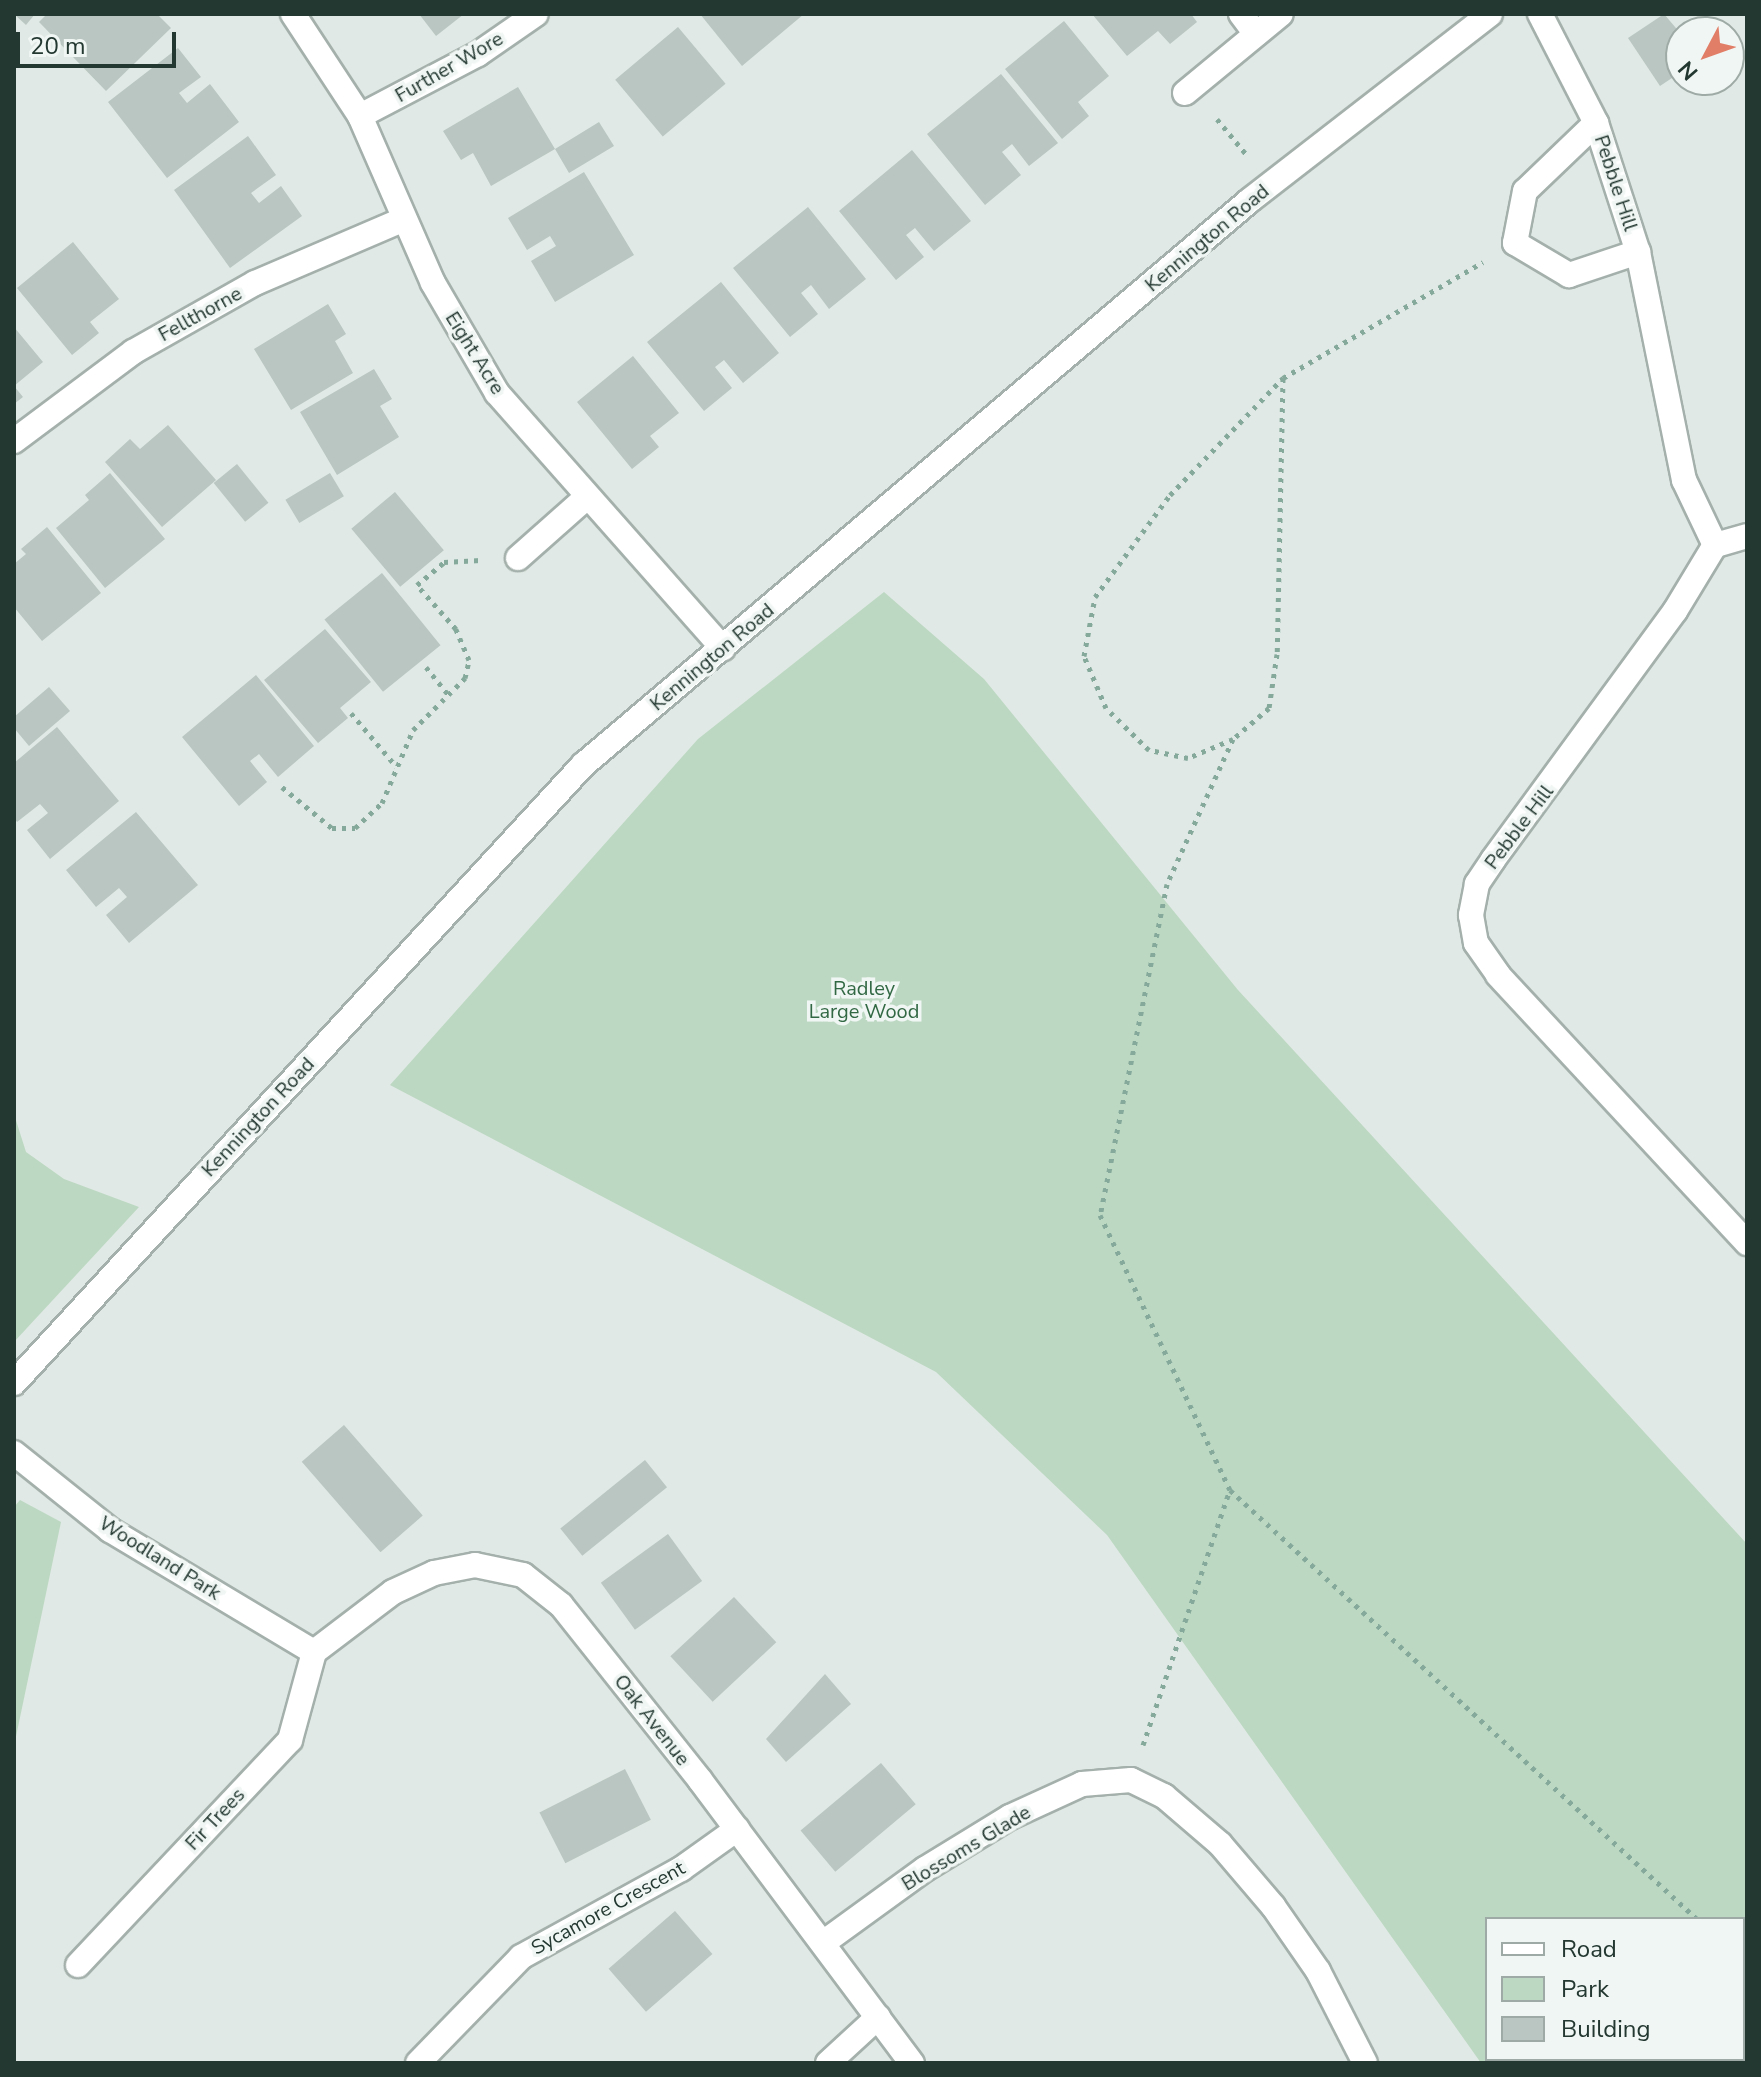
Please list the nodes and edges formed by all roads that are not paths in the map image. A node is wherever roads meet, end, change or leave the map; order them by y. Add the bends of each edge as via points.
1 (293, 14) edge
2 (536, 14) edge
3 (1241, 14) edge
4 (1281, 14) edge
5 (1490, 14) edge
6 (1540, 14) edge
7 (1256, 34) junction
8 (1188, 91) road end
9 (360, 116) junction
10 (1596, 123) junction
11 (404, 219) junction
12 (1638, 252) junction
13 (14, 441) edge
14 (587, 497) junction
15 (1747, 536) edge
16 (1715, 545) junction
17 (518, 558) road end
18 (723, 648) junction
19 (1747, 1243) edge
20 (14, 1383) edge
21 (14, 1453) edge
22 (314, 1652) junction
23 (737, 1829) junction
24 (823, 1943) junction
25 (78, 1965) dead end
26 (878, 2017) junction
27 (418, 2063) edge
28 (828, 2063) edge
29 (912, 2063) edge
30 (1365, 2063) edge

1 - 9 street, Eight Acre
2 - 9 street, Further Wore via 478,54
3 - 7 street
4 - 7 street
5 - 18 street, Kennington Road via 1249,201
6 - 10 street, Pebble Hill
7 - 8 street
9 - 11 street, Eight Acre
10 - 12 street, Pebble Hill
10 - 12 street via 1525,191 1515,243 1569,275
11 - 13 street, Fellthorne via 255,283 133,352
11 - 14 street, Eight Acre via 464,341 497,393
12 - 16 street, Pebble Hill via 1684,480
14 - 17 street
14 - 18 street, Eight Acre
15 - 16 street
16 - 19 street, Pebble Hill via 1675,611 1477,884 1471,915 1476,943 1498,975
18 - 20 street, Kennington Road via 583,765
21 - 22 street, Woodland Park via 110,1530
22 - 23 street, Oak Avenue via 393,1592 434,1573 475,1565 523,1575 561,1605
22 - 25 street, Fir Trees via 290,1740
23 - 24 street, Oak Avenue
23 - 27 street, Sycamore Crescent via 681,1869 521,1957
24 - 26 street, Oak Avenue
24 - 30 street, Blossoms Glade via 925,1869 1010,1817 1082,1784 1131,1780 1164,1796 1220,1844 1273,1906 1318,1971
26 - 28 street
26 - 29 street, Oak Avenue

